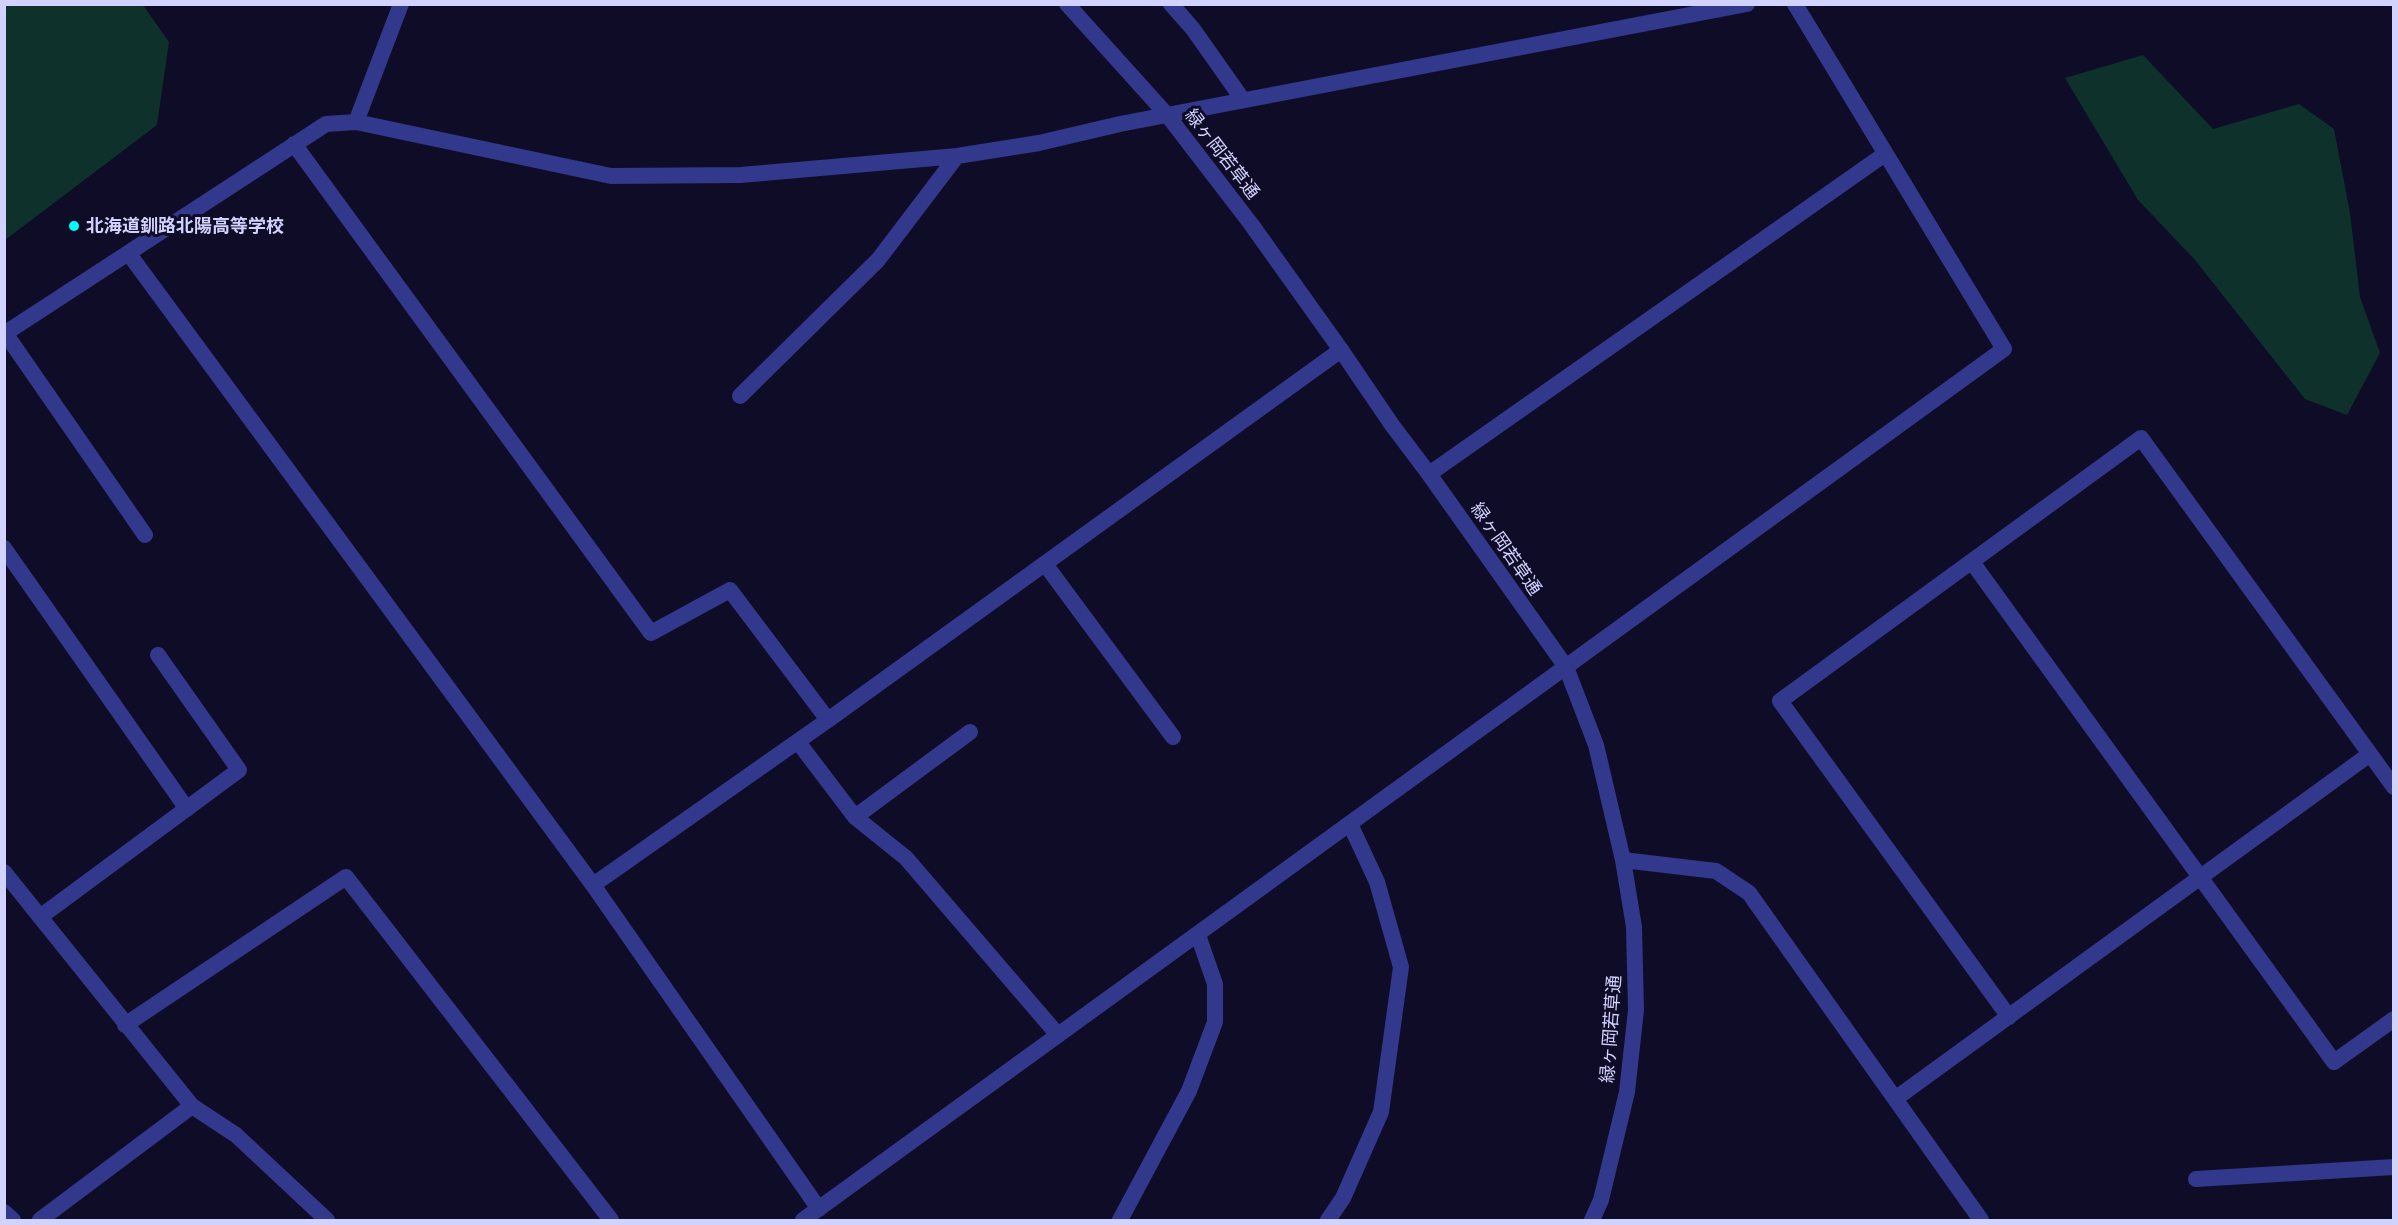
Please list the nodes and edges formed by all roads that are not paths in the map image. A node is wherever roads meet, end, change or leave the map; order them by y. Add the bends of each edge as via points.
1 (401, 4) edge
2 (1067, 4) edge
3 (1171, 4) edge
4 (1747, 4) edge
5 (1795, 4) edge
6 (1243, 100) junction
7 (1168, 117) junction
8 (356, 122) junction
9 (294, 144) junction
10 (1885, 154) junction
11 (957, 156) junction
12 (129, 254) junction
13 (5, 334) edge
14 (1341, 350) junction
15 (740, 396) dead end
16 (1429, 474) junction
17 (145, 535) dead end
18 (4, 548) edge
19 (1972, 562) junction
20 (1045, 564) junction
21 (158, 655) dead end
22 (1566, 667) junction
23 (828, 720) junction
24 (970, 732) dead end
25 (1173, 737) dead end
26 (798, 742) junction
27 (2370, 754) junction
28 (2394, 787) edge
29 (187, 809) junction
30 (855, 817) junction
31 (1350, 824) junction
32 (1623, 860) junction
33 (4, 872) edge
34 (2201, 878) junction
35 (593, 885) junction
36 (40, 917) junction
37 (1198, 935) junction
38 (2009, 1017) junction
39 (2394, 1019) edge
40 (126, 1026) junction
41 (1058, 1035) junction
42 (1895, 1099) junction
43 (192, 1106) junction
44 (2394, 1167) edge
45 (2196, 1179) dead end
46 (819, 1209) junction
47 (4, 1212) edge
48 (804, 1220) edge
49 (13, 1221) edge
50 (40, 1221) edge
51 (327, 1221) edge
52 (611, 1221) edge
53 (1120, 1221) edge
54 (1328, 1221) edge
55 (1592, 1221) edge
56 (1982, 1221) edge

1 - 8 street
2 - 7 street, 緑ヶ岡若草通
3 - 6 street
4 - 6 street
5 - 10 street
6 - 7 street
7 - 11 street
7 - 14 street, 緑ヶ岡若草通
8 - 9 street via 326,124
8 - 11 street via 611,176 741,175
9 - 12 street
9 - 23 street via 651,633 730,590
10 - 16 street
10 - 22 street via 2004,349
11 - 15 street via 878,261
12 - 13 street
12 - 35 street
13 - 17 street
14 - 16 street, 緑ヶ岡若草通
14 - 20 street
16 - 22 street, 緑ヶ岡若草通
18 - 29 street
19 - 27 street via 2142,438
19 - 34 street
19 - 38 street via 1780,701
20 - 23 street
20 - 25 street
21 - 29 street via 239,770
22 - 31 street
22 - 32 street, 緑ヶ岡若草通 via 1596,745
23 - 26 street
24 - 30 street
26 - 30 street
26 - 35 street
27 - 28 street
27 - 34 street
29 - 36 street
30 - 41 street via 906,858
31 - 37 street
31 - 54 street via 1377,882 1401,967 1381,1112 1343,1198
32 - 42 street via 1716,871 1749,893
32 - 55 street, 緑ヶ岡若草通 via 1634,927 1636,1010 1627,1092 1601,1200
33 - 36 street
34 - 38 street
34 - 39 street via 2334,1062
35 - 46 street
36 - 40 street
37 - 41 street
37 - 53 street via 1215,984 1215,1022 1188,1091
38 - 42 street
40 - 43 street
40 - 52 street via 346,877
41 - 46 street
42 - 56 street
43 - 50 street
43 - 51 street via 236,1135
44 - 45 street
46 - 48 street
47 - 49 street

